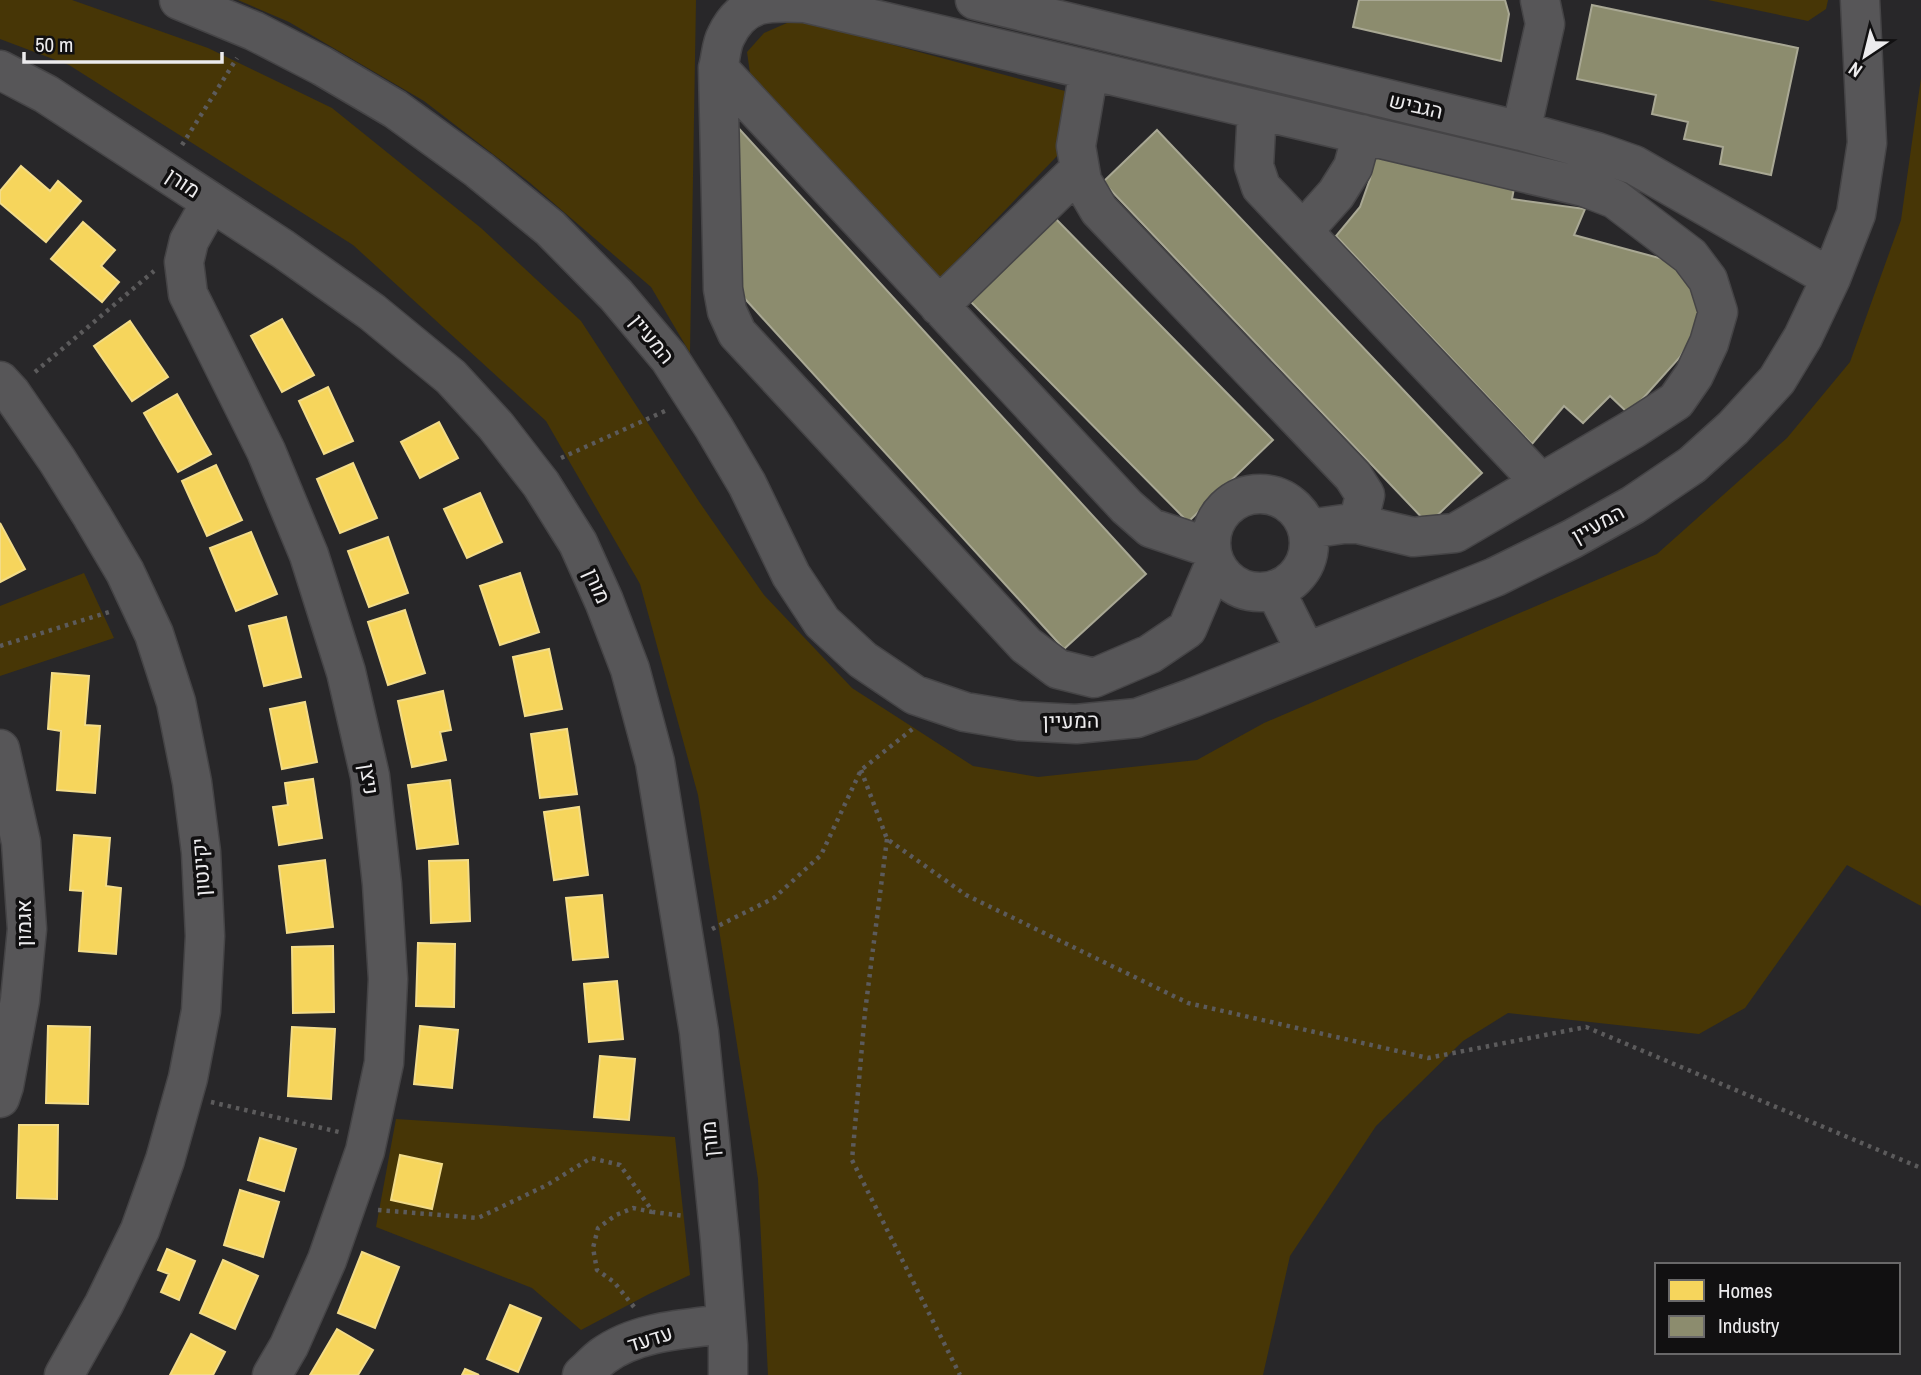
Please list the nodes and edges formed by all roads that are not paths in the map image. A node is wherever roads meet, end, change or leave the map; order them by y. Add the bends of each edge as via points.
1 (179, 0) edge
2 (975, 0) edge
3 (1540, 0) edge
4 (1860, 0) edge
5 (718, 68) junction
6 (0, 70) edge
7 (1089, 70) junction
8 (1257, 110) junction
9 (1521, 131) junction
10 (1362, 134) junction
11 (1080, 169) junction
12 (211, 202) junction
13 (1303, 231) junction
14 (1831, 278) junction
15 (939, 306) junction
16 (5, 387) edge
17 (1541, 483) junction
18 (1358, 524) junction
19 (1308, 529) junction
20 (1213, 556) junction
21 (1275, 590) junction
22 (1306, 653) junction
23 (0, 749) edge
24 (0, 1098) edge
25 (726, 1324) junction
26 (64, 1375) edge
27 (272, 1375) edge
28 (582, 1375) edge
29 (728, 1375) edge

1 - 22 street, המעיין via 254,31 395,109 550,228 669,358 747,484 791,575 822,622 863,660 915,695 965,712 1019,721 1076,724 1137,718
2 - 9 street, הגביש
3 - 9 street via 1545,24
4 - 14 street, המעיין via 1867,143 1856,214
5 - 7 street via 725,36 744,10 769,1 805,2
5 - 15 street
5 - 20 street via 723,289 737,333 1026,645 1058,669 1094,678 1150,654 1187,629
6 - 12 street, מורן via 46,94
7 - 8 street
7 - 11 street via 1076,146
8 - 10 street
8 - 13 street via 1254,166 1261,187
9 - 14 street, הגביש via 1634,165
10 - 13 street via 1353,167
10 - 17 street via 1584,187 1615,199 1690,256 1708,280 1718,312 1694,375 1676,401
11 - 15 street
11 - 18 street via 1099,210 1353,476 1365,495
12 - 25 street, מורן via 372,312 451,377 496,426 578,543 630,669 655,762 699,1032
12 - 27 street, ניצן via 188,242 184,262 188,294 266,451 309,555 346,672 370,776 388,979 384,1063 367,1138 327,1260
13 - 17 street
14 - 22 street, המעיין via 1777,380 1692,465 1633,505 1495,577
15 - 20 street via 1135,514 1151,528
16 - 26 street, יקינטון via 92,516 125,572 153,634 176,702 201,852 205,936 201,1011 183,1096 140,1230
17 - 18 street via 1455,533 1413,537
18 - 19 street
19 - 20 street via 1289,502 1274,495 1242,496 1217,516
19 - 21 street via 1306,562 1297,576
20 - 21 street via 1224,577 1237,587 1253,592
21 - 22 street
23 - 24 street, אגמון via 21,842 27,929 20,1000
25 - 28 street, עדעד via 634,1341 604,1355
25 - 29 street, מורן

